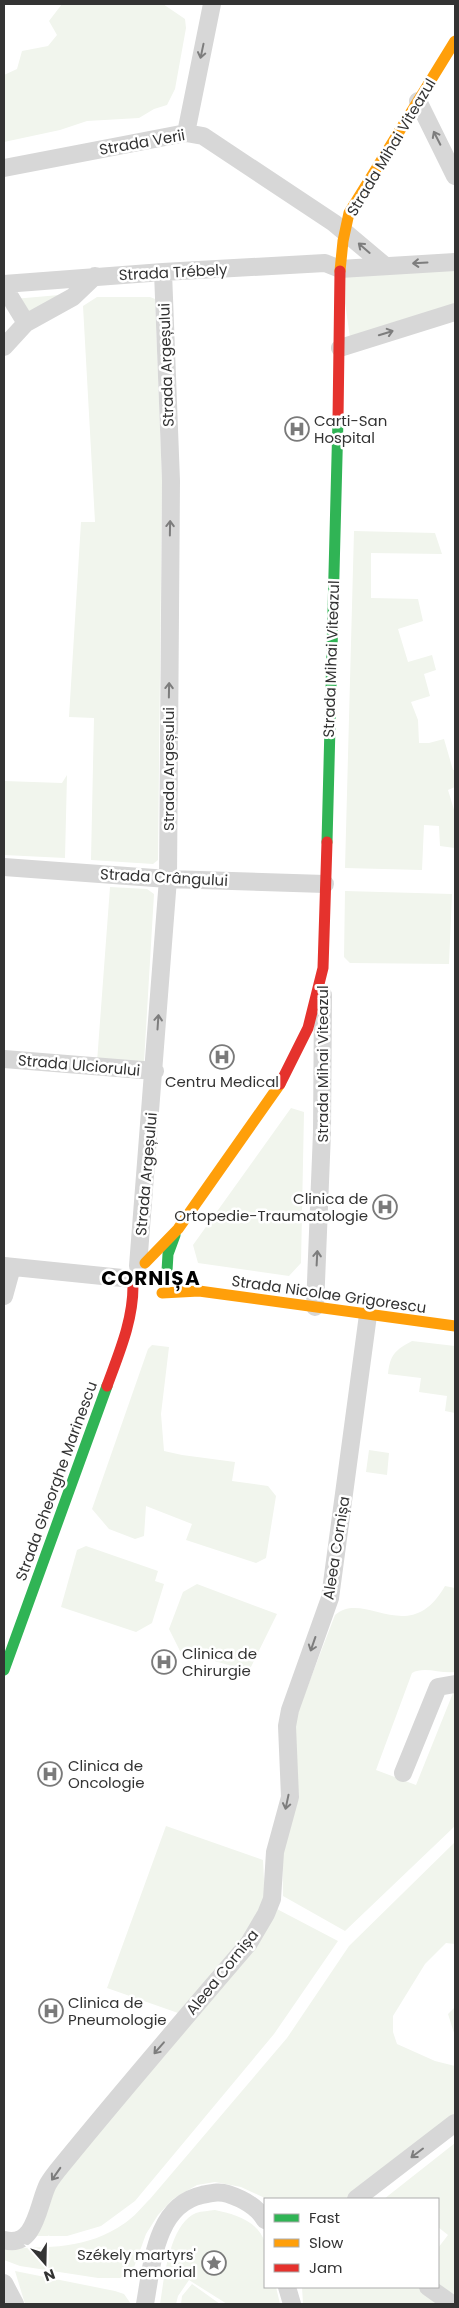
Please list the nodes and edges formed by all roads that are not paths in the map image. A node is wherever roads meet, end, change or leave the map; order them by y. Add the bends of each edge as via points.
1 (212, 4) edge
2 (455, 41) edge
3 (418, 101) junction
4 (186, 133) junction
5 (4, 168) edge
6 (455, 176) edge
7 (344, 230) junction
8 (455, 262) edge
9 (384, 265) junction
10 (340, 269) junction
11 (163, 272) junction
12 (95, 276) junction
13 (4, 285) edge
14 (455, 312) edge
15 (26, 323) junction
16 (4, 347) edge
17 (340, 348) junction
18 (4, 867) edge
19 (168, 879) junction
20 (325, 884) junction
21 (323, 968) junction
22 (4, 1059) edge
23 (155, 1071) junction
24 (178, 1229) junction
25 (8, 1266) edge
26 (167, 1272) junction
27 (137, 1273) junction
28 (199, 1291) junction
29 (4, 1296) edge
30 (150, 1299) junction
31 (315, 1307) junction
32 (368, 1315) junction
33 (455, 1326) edge
34 (127, 1330) junction
35 (4, 1670) edge
36 (455, 1684) edge
37 (404, 1773) dead end
38 (455, 2123) edge
39 (357, 2198) edge
40 (264, 2215) edge
41 (4, 2240) edge
42 (4, 2283) edge
43 (287, 2288) edge
44 (429, 2288) edge
45 (15, 2304) edge
46 (145, 2304) edge
47 (292, 2304) edge
48 (452, 2304) edge

1 -> 4 street
2 - 3 main road, Strada Mihai Viteazul
6 -> 3 street
3 - 7 main road, Strada Mihai Viteazul via 349,213
4 - 5 street, Strada Verii
4 - 7 street, Strada Verii via 203,136 215,143
9 -> 7 street, Strada Verii
7 - 10 main road, Strada Mihai Viteazul
8 -> 9 street, Strada Trébely
9 - 10 street, Strada Trébely
10 - 11 street, Strada Trébely via 325,263
10 - 17 main road, Strada Mihai Viteazul
11 - 12 street, Strada Trébely
19 -> 11 street, Strada Argeșului via 171,481
12 - 13 street, Strada Trébely
12 - 15 street via 73,296
13 - 15 street, Strada Trébely
17 -> 14 street
15 - 16 street
17 - 20 main road, Strada Mihai Viteazul
18 - 19 street, Strada Crângului
19 - 20 street, Strada Crângului
23 -> 19 street, Strada Argeșului
20 - 21 main road, Strada Mihai Viteazul
21 - 24 main road via 308,1028 284,1078
31 -> 21 street, Strada Mihai Viteazul via 322,1132
22 - 23 street, Strada Ulciorului
23 - 27 street, Strada Argeșului
24 - 26 main road via 168,1254
24 - 27 main road
25 - 27 street
25 - 29 street
26 - 27 main road, Strada Nicolae Grigorescu via 158,1263
26 - 28 main road, Strada Nicolae Grigorescu via 179,1283
26 - 30 main road, Strada Gheorghe Marinescu via 167,1288
27 - 30 main road
27 - 34 main road, Strada Gheorghe Marinescu
28 - 30 main road, Strada Nicolae Grigorescu via 178,1290
28 - 31 main road, Strada Nicolae Grigorescu
30 - 34 main road, Strada Gheorghe Marinescu
31 - 32 main road, Strada Nicolae Grigorescu
32 - 33 main road, Strada Nicolae Grigorescu
32 -> 41 street, Aleea Cornișa via 330,1598 290,1710 287,1735 290,1797 275,1852 272,1899 249,1943 59,2168 48,2184 29,2233 21,2238
34 - 35 main road, Strada Gheorghe Marinescu
36 - 37 street via 438,1687
38 -> 39 street
40 - 46 street via 243,2200 220,2191 195,2196 173,2211 160,2233
42 - 45 street
43 - 47 street
44 - 48 street

